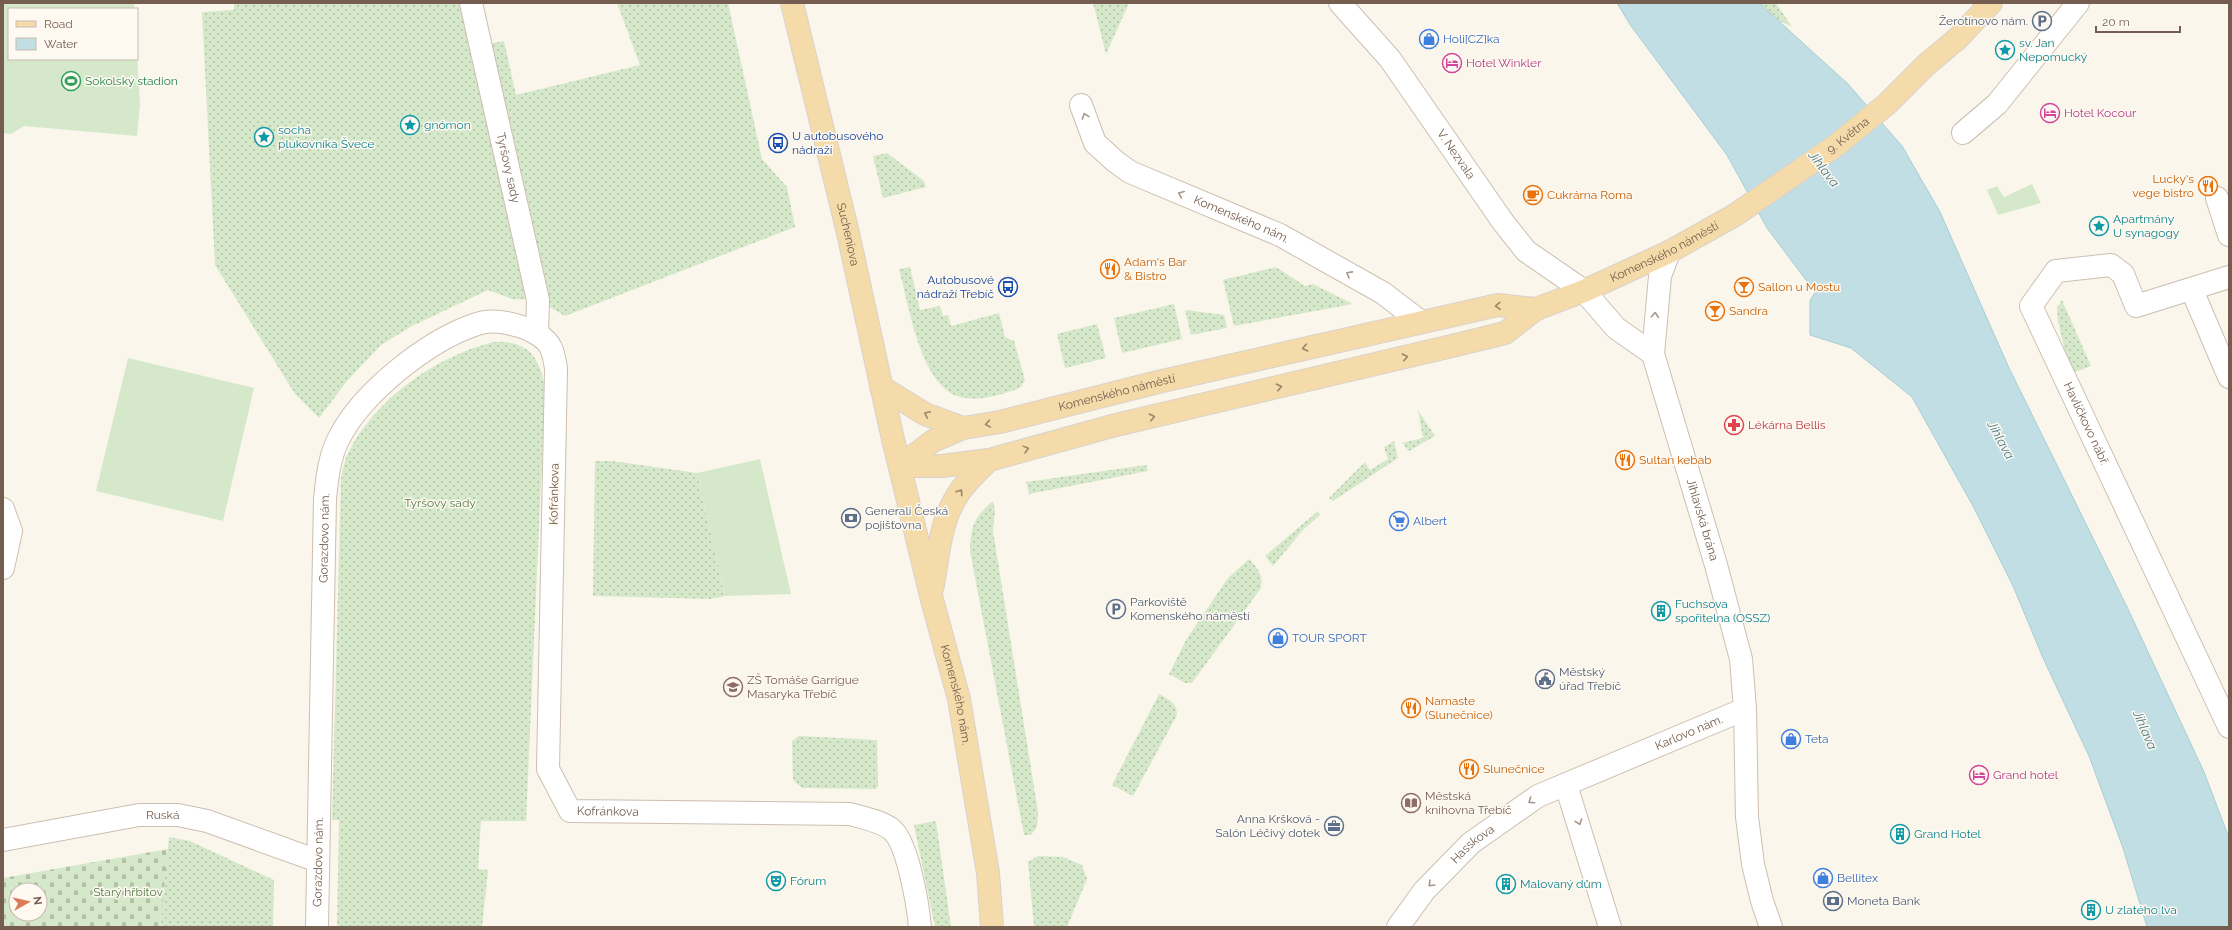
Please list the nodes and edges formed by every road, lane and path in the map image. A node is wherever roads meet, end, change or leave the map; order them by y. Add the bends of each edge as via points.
1 (472, 3) edge
2 (792, 3) edge
3 (1340, 3) edge
4 (2078, 3) edge
5 (1987, 4) edge
6 (1081, 105) dead end
7 (1963, 133) dead end
8 (2217, 198) dead end
9 (1742, 210) joint
10 (2229, 235) edge
11 (1669, 252) junction
12 (2229, 277) edge
13 (2192, 290) junction
14 (1584, 291) junction
15 (1536, 309) junction
16 (1421, 322) junction
17 (537, 334) junction
18 (1653, 354) junction
19 (556, 369) joint
20 (2229, 377) edge
21 (881, 387) junction
22 (963, 428) junction
23 (989, 460) junction
24 (900, 466) junction
25 (3, 509) edge
26 (3, 568) edge
27 (931, 596) junction
28 (1745, 709) junction
29 (2229, 727) edge
30 (1566, 785) junction
31 (3, 840) edge
32 (318, 861) junction
33 (317, 927) edge
34 (920, 927) edge
35 (992, 927) edge
36 (1398, 927) edge
37 (1610, 927) edge
38 (1771, 927) edge

1 - 17 street, Tyršovy sady via 538,300
2 - 21 main road, Sucheniova via 848,233
3 - 14 street, V. Nezvala via 1390,60 1526,251
4 - 7 street via 1997,104
5 - 9 main road, 9. Května via 1958,38 1887,104 1834,147
16 -> 6 street, Komenského nám. via 1383,293 1280,235 1130,172 1095,143
8 - 10 street
9 - 11 main road, Komenského náměstí
11 - 14 main road, Komenského náměstí
18 -> 11 street via 1660,276
12 - 13 street
13 - 20 street
13 - 29 street, Havlíčkovo nábř. via 2136,306 2123,274 2112,265 2056,271 2031,306
14 - 15 main road
14 - 18 street via 1616,328
15 -> 16 main road via 1498,305
23 -> 15 main road via 1116,425 1505,333
16 -> 22 main road, Komenského náměstí via 1000,422
17 - 19 street, Gorazdovo nám. via 551,348
17 - 32 street, Gorazdovo nám. via 506,322 491,322 478,323 442,339 420,352 371,395 337,441 325,499
18 - 28 street, Jihlavská brána via 1716,565 1741,659
19 - 34 street, Kofránkova via 548,769 570,811 850,814 872,820 892,830 907,858
22 -> 21 main road via 925,414
21 - 24 main road, Sucheniova
22 - 24 main road, Komenského náměstí via 933,441
23 - 24 main road via 942,466
27 -> 23 main road via 951,505 966,483
24 - 27 main road, Komenského nám.
25 - 26 street via 11,531
27 - 35 main road, Komenského nám. via 967,737 988,873
28 - 30 street, Karlovo nám.
28 - 38 street via 1747,816 1753,864
30 -> 36 street, Hasskova via 1538,796 1471,843 1424,891
30 -> 37 street
31 - 32 street, Ruská via 139,815 178,815 207,821
32 - 33 street, Gorazdovo nám.

